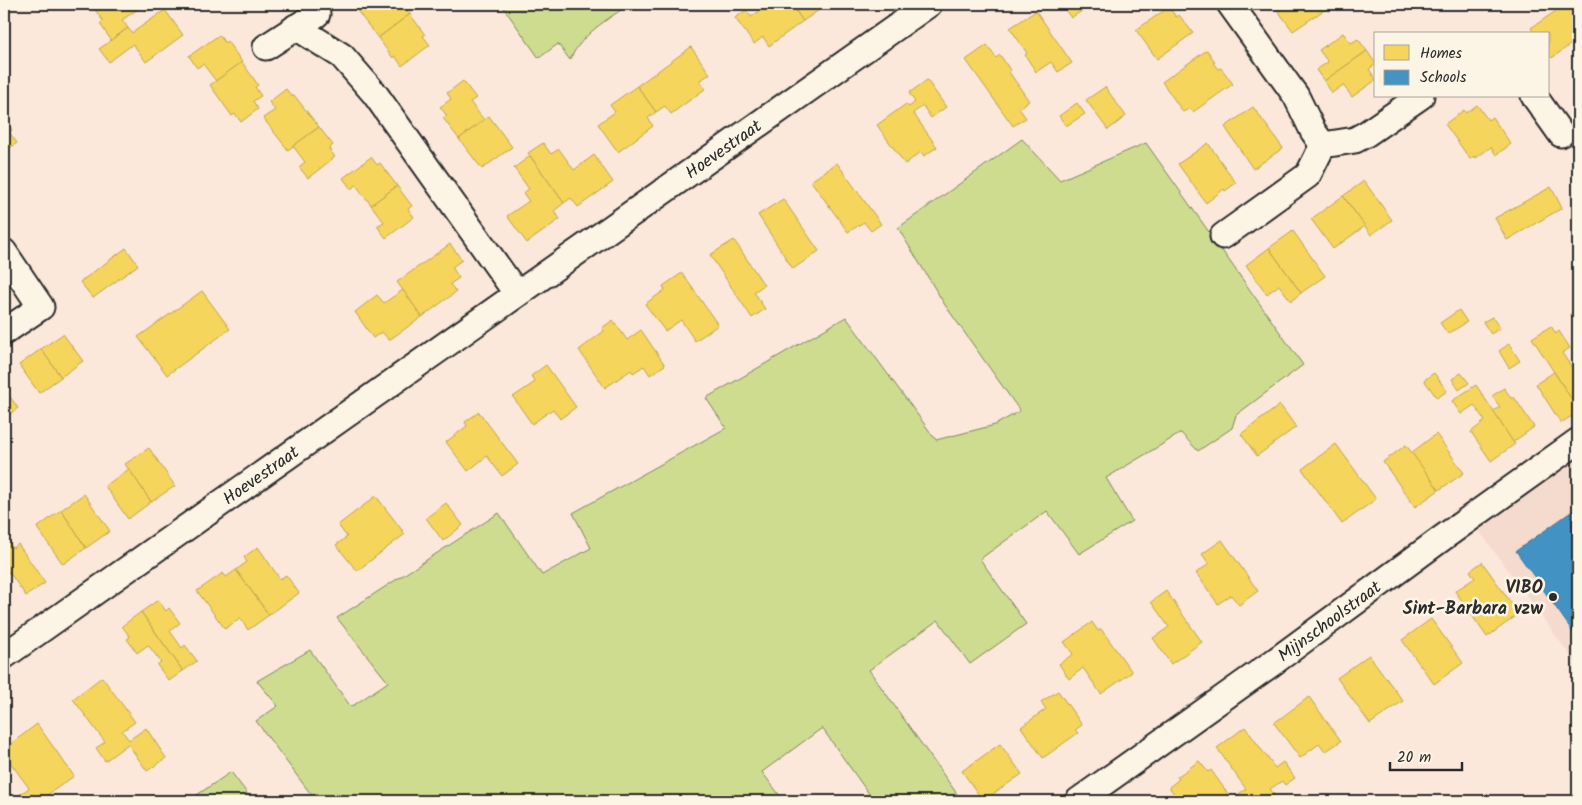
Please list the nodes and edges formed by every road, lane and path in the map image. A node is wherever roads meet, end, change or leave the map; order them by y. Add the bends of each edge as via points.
1 (929, 4) edge
2 (1230, 4) edge
3 (317, 14) dead end
4 (296, 27) junction
5 (266, 48) dead end
6 (1418, 98) edge
7 (1535, 98) edge
8 (1561, 134) dead end
9 (1323, 145) junction
10 (1223, 236) dead end
11 (4, 252) edge
12 (517, 294) junction
13 (4, 332) edge
14 (1578, 441) edge
15 (4, 656) edge
16 (1078, 801) edge

1 - 12 street, Hoevestraat
2 - 9 street via 1296,96
3 - 4 street
4 - 5 street
4 - 12 street via 342,56 375,94
6 - 9 street via 1355,140
7 - 8 street
9 - 10 street via 1308,175
11 - 13 street via 42,307
12 - 15 street, Hoevestraat
14 - 16 street, Mijnschoolstraat

